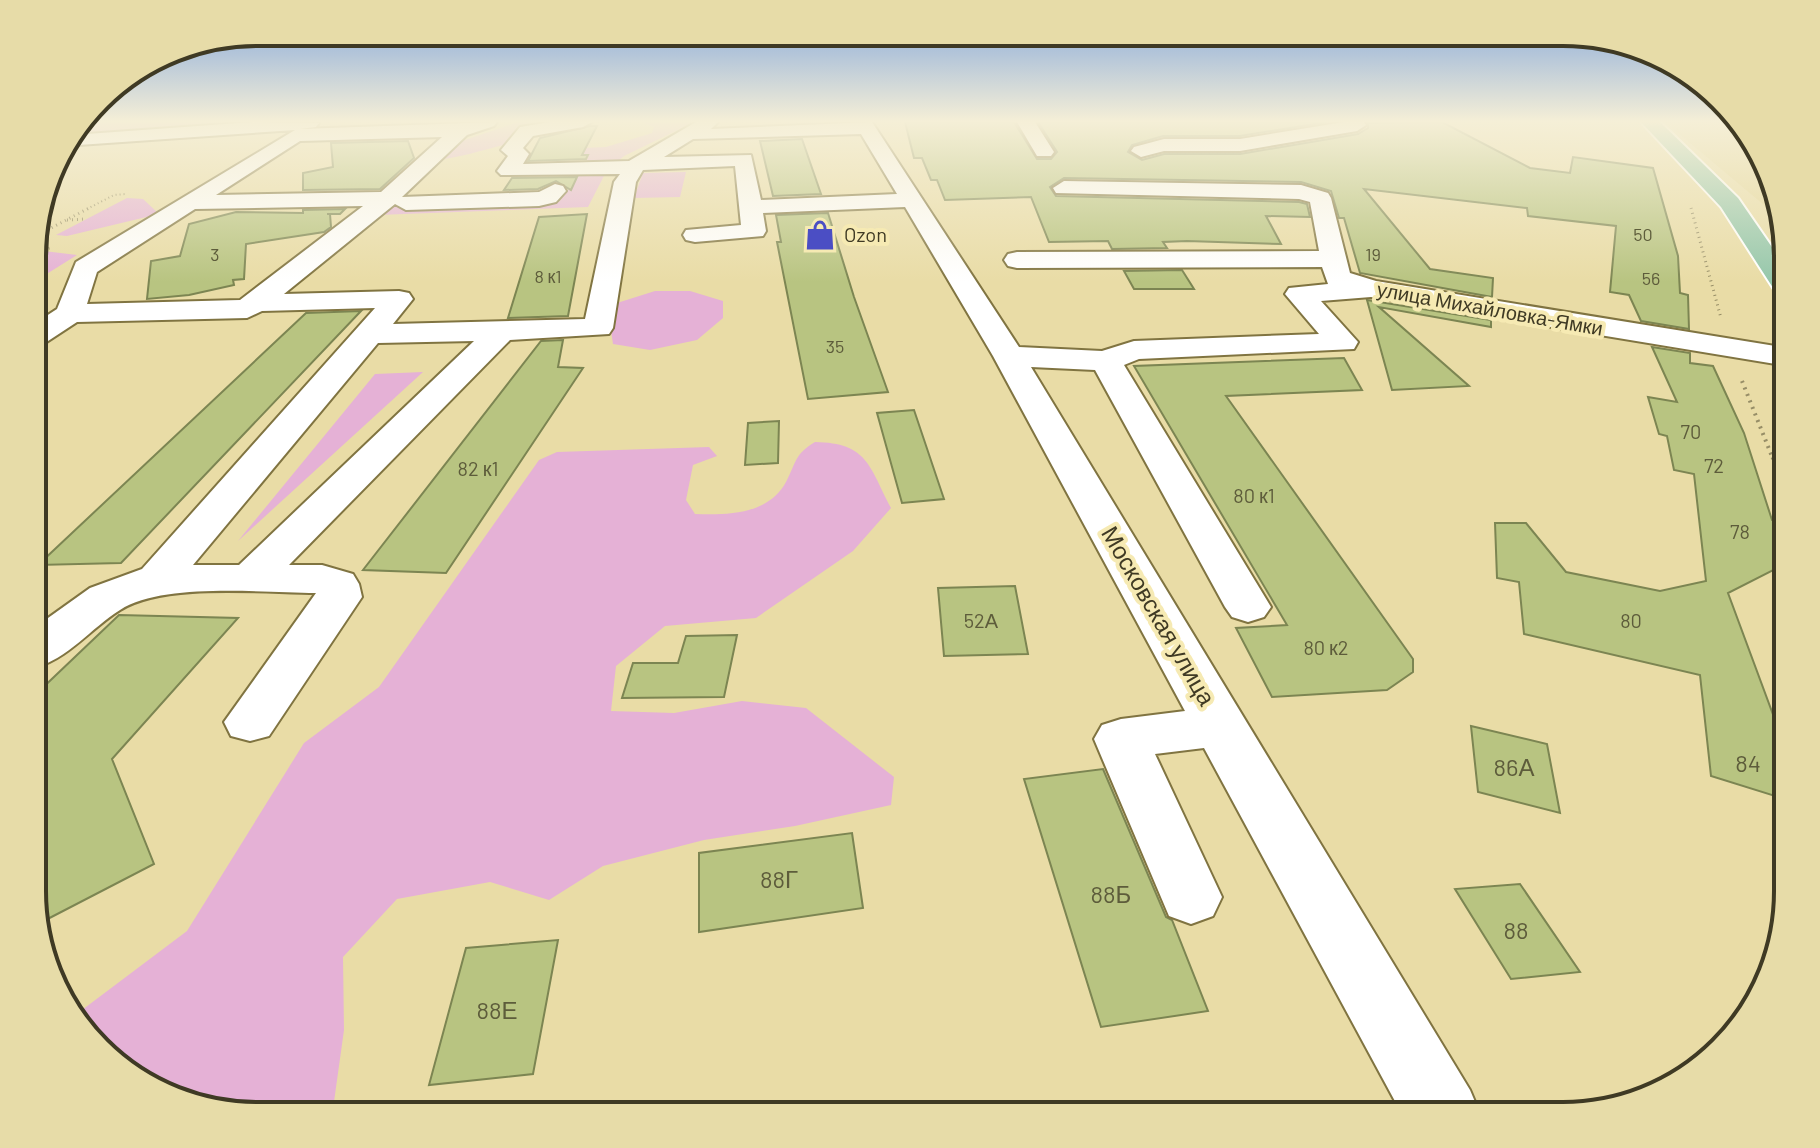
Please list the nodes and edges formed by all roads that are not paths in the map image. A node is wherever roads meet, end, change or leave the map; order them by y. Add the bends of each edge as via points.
1 (233, 176) edge
2 (419, 176) edge
3 (564, 176) edge
4 (631, 176) edge
5 (747, 176) edge
6 (896, 176) edge
7 (1703, 176) edge
8 (1064, 188) dead end
9 (912, 200) junction
10 (396, 201) junction
11 (189, 202) junction
12 (752, 207) junction
13 (695, 235) dead end
14 (1332, 259) junction
15 (1017, 260) dead end
16 (1774, 269) edge
17 (1371, 289) junction
18 (255, 303) junction
19 (70, 313) junction
20 (46, 329) edge
21 (502, 331) junction
22 (368, 334) junction
23 (1774, 355) edge
24 (1009, 356) junction
25 (1106, 361) junction
26 (158, 579) junction
27 (250, 579) junction
28 (1248, 607) dead end
29 (46, 643) edge
30 (250, 722) dead end
31 (1220, 726) junction
32 (1191, 897) dead end
33 (1436, 1102) edge

1 - 11 street
2 - 10 street
3 - 10 street via 548,197
4 - 21 street via 620,196 598,328
5 - 12 street
6 - 9 street, Московская улица
7 - 16 main road via 1730,203
8 - 14 street via 1301,192 1320,198
9 - 12 street
9 - 24 street, Московская улица
10 - 11 street
10 - 18 street
11 - 19 street via 85,268
12 - 13 street via 754,231
14 - 15 street
14 - 17 street, улица Михайловка-Ямки via 1338,278
17 - 23 street, улица Михайловка-Ямки
17 - 25 street via 1299,294 1343,342 1134,350
18 - 19 street via 247,309
18 - 22 street via 399,299
19 - 20 street
21 - 22 street
21 - 27 street
22 - 26 street
24 - 25 street
24 - 31 street, Московская улица
25 - 28 street
26 - 27 street
26 - 29 street via 106,598
27 - 30 street via 322,579 337,584 339,597
31 - 32 street via 1121,739
31 - 33 street, Московская улица

